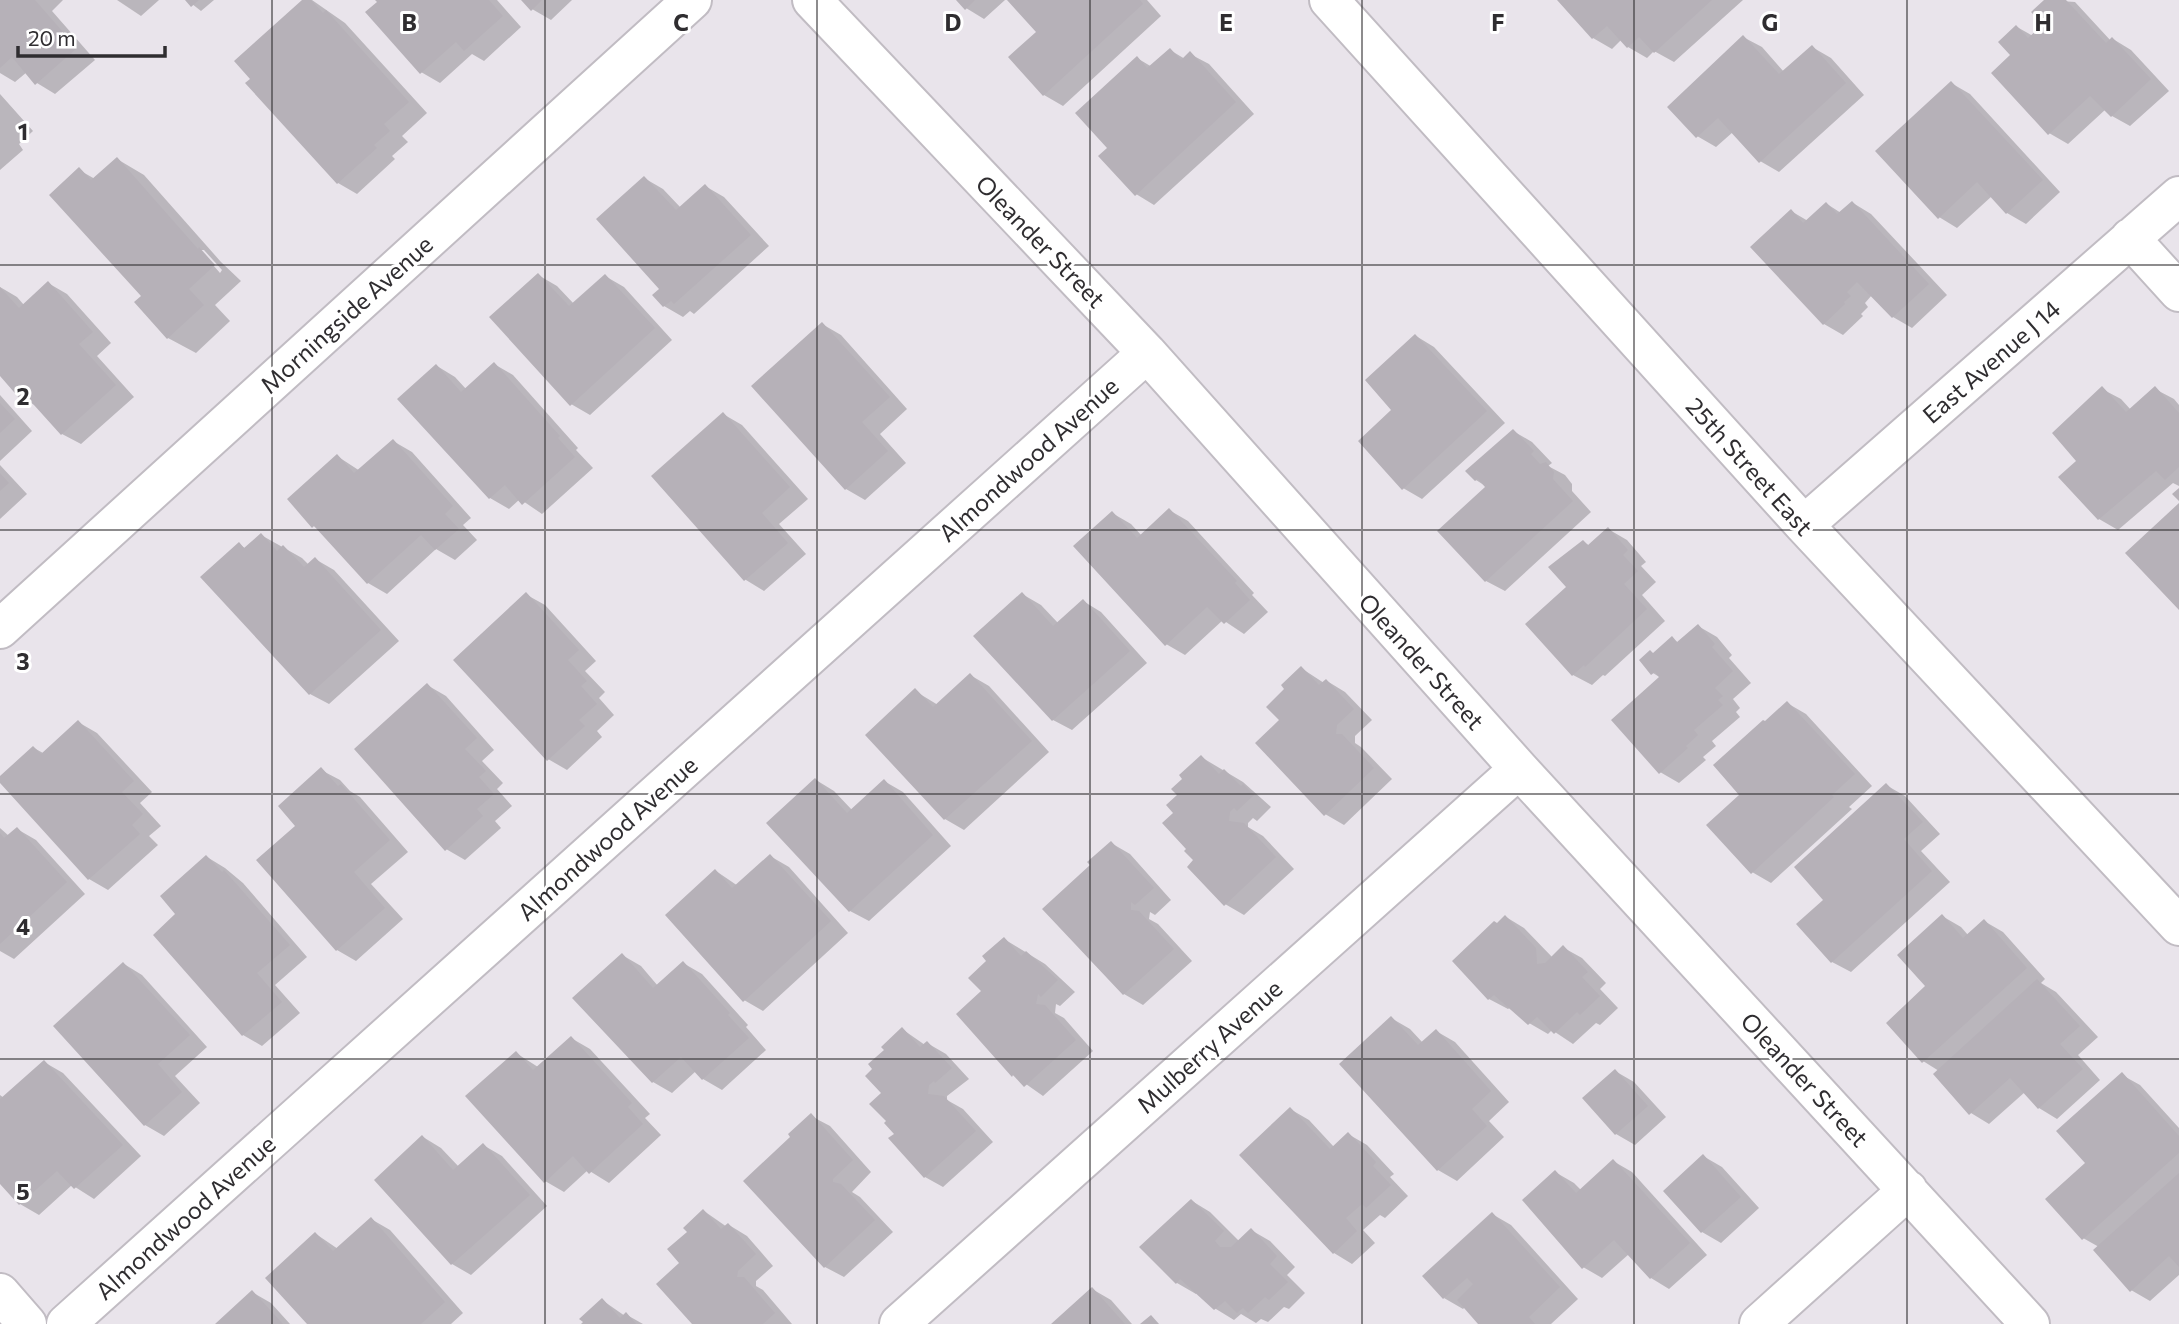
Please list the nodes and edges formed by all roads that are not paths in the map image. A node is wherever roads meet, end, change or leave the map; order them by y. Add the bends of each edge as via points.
1 (692, 0) edge
2 (812, 0) edge
3 (1329, 0) edge
4 (2179, 196) edge
5 (2130, 238) junction
6 (2179, 292) edge
7 (1147, 353) junction
8 (1804, 526) junction
9 (0, 629) edge
10 (1519, 769) junction
11 (2179, 926) edge
12 (1908, 1190) junction
13 (0, 1293) edge
14 (27, 1324) edge
15 (66, 1324) edge
16 (899, 1324) edge
17 (1759, 1324) edge
18 (2030, 1324) edge

1 - 9 street, Morningside Avenue
2 - 7 street, Oleander Street
3 - 8 street, 25th Street East
4 - 5 street, East Avenue J 14
5 - 6 street
5 - 8 street, East Avenue J 14
7 - 10 street, Oleander Street
7 - 15 street, Almondwood Avenue
8 - 11 street, 25th Street East
10 - 12 street, Oleander Street
10 - 16 street, Mulberry Avenue
12 - 17 street
12 - 18 street, Oleander Street
13 - 14 street

